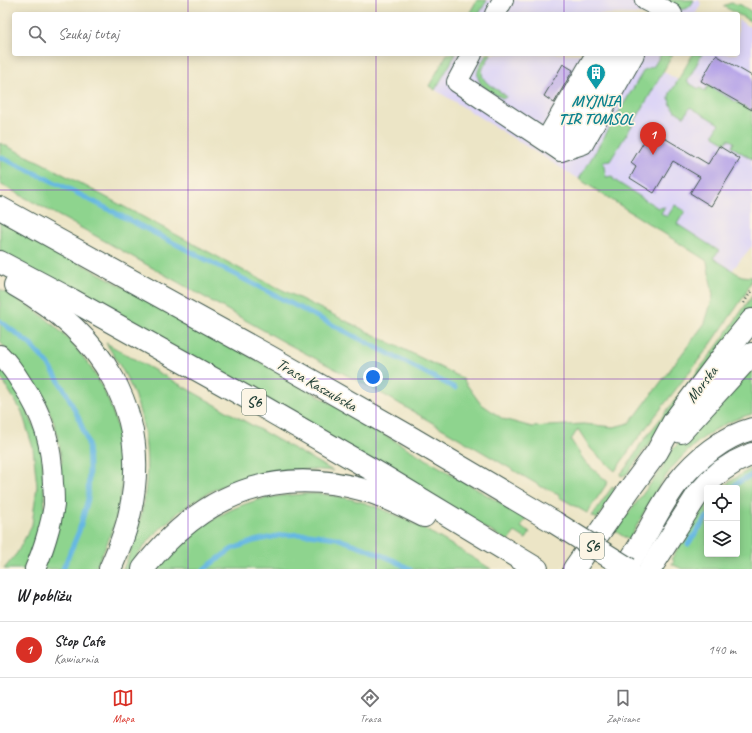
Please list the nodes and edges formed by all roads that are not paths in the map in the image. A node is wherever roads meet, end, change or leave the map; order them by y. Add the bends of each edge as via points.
1 (503, 0) edge
2 (645, 0) edge
3 (496, 12) edge
4 (668, 12) edge
5 (471, 56) edge
6 (595, 56) edge
7 (615, 56) edge
8 (633, 56) edge
9 (553, 145) junction
10 (0, 208) edge
11 (0, 262) edge
12 (0, 277) edge
13 (752, 320) edge
14 (752, 354) edge
15 (0, 355) edge
16 (752, 429) edge
17 (657, 452) junction
18 (752, 454) edge
19 (504, 549) junction
20 (533, 566) edge
21 (34, 569) edge
22 (110, 569) edge
23 (142, 569) edge
24 (574, 569) edge
25 (624, 569) edge
26 (629, 569) edge
27 (650, 569) edge

1 - 3 lane
2 - 4 lane
5 - 9 lane via 457,82
6 - 9 lane
7 - 9 lane
8 - 9 lane via 583,144
10 - 26 main road, Trasa Kaszubska / S6, bridge via 277,360 554,522
11 - 19 main road, S6 via 226,386
12 - 22 main road via 41,301 84,337 108,369 123,401 134,443 134,489 128,522
13 - 17 main road, Morska via 674,421
14 - 17 main road, Morska via 683,429
15 - 21 lane via 32,399 41,417 51,450 54,504 49,528
16 - 25 main road via 717,446 678,482
17 - 24 main road, Morska
18 - 27 main road via 721,471 698,494
19 - 20 main road, S6
19 - 23 main road via 368,491 319,482 287,482 239,493 208,508 175,533

